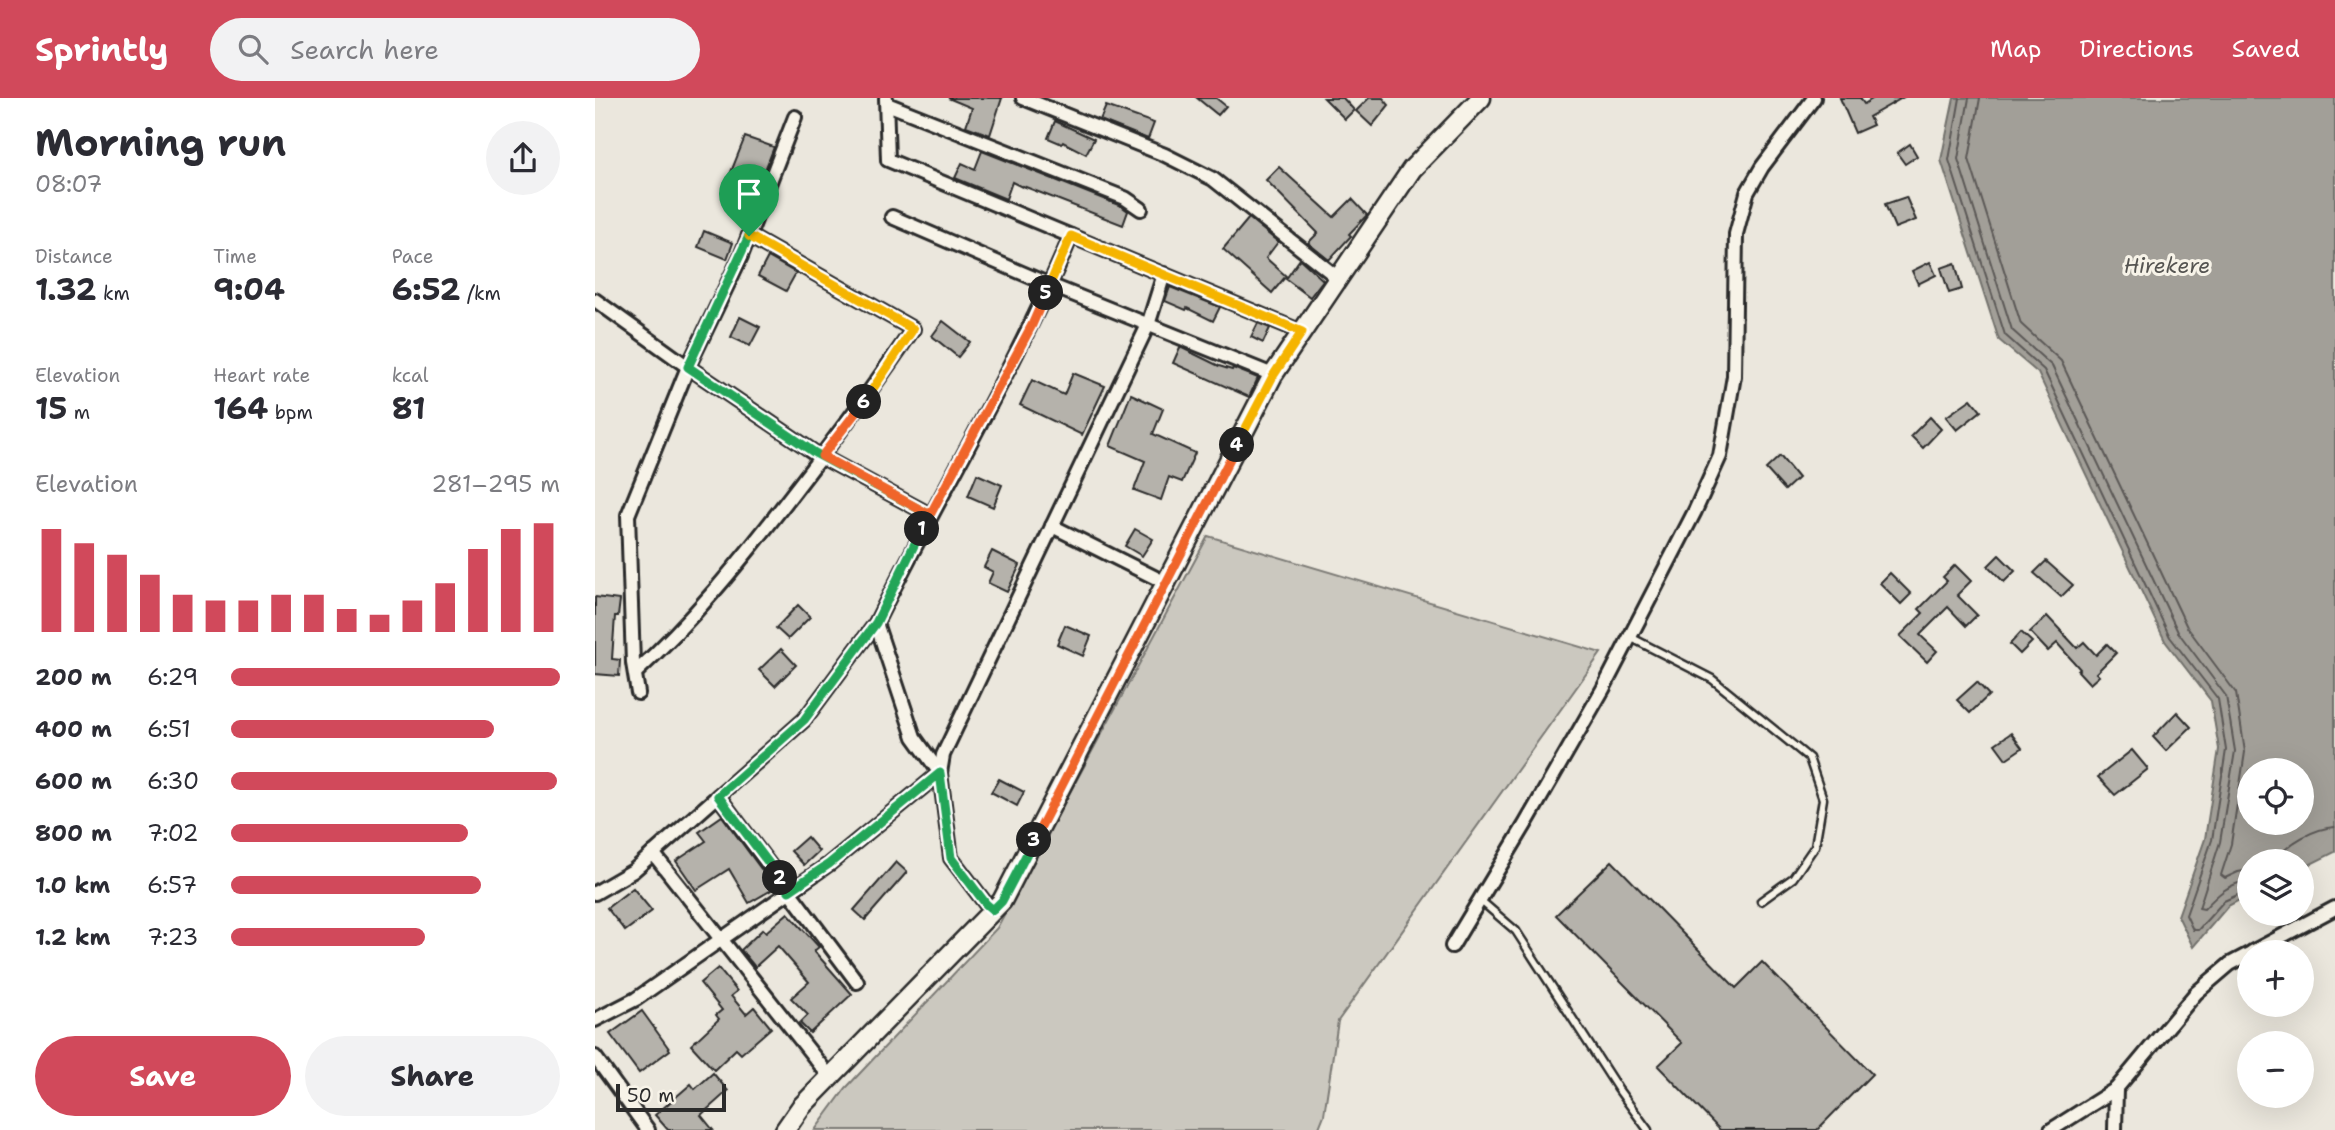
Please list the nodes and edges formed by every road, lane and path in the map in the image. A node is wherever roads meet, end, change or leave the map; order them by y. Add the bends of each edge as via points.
1 (1023, 98) edge
2 (1481, 98) edge
3 (1814, 98) edge
4 (886, 101) edge
5 (795, 117) dead end
6 (1141, 209) dead end
7 (892, 217) dead end
8 (749, 236) junction
9 (1071, 236) junction
10 (1164, 274) junction
11 (1338, 278) junction
12 (1050, 285) junction
13 (595, 300) edge
14 (1148, 325) junction
15 (1302, 332) junction
16 (688, 367) junction
17 (1273, 376) junction
18 (822, 456) junction
19 (930, 515) junction
20 (1052, 526) junction
21 (1166, 583) junction
22 (876, 623) junction
23 (1630, 637) junction
24 (635, 673) junction
25 (638, 693) dead end
26 (940, 773) junction
27 (718, 796) junction
28 (653, 853) junction
29 (789, 891) junction
30 (595, 893) edge
31 (1480, 900) junction
32 (1761, 901) dead end
33 (2335, 908) edge
34 (993, 910) junction
35 (721, 939) junction
36 (2275, 940) edge
37 (1452, 946) dead end
38 (2237, 960) edge
39 (857, 982) dead end
40 (595, 1020) edge
41 (595, 1057) edge
42 (830, 1077) junction
43 (2116, 1089) junction
44 (648, 1130) edge
45 (785, 1130) edge
46 (1648, 1130) edge
47 (2051, 1130) edge
48 (2115, 1130) edge

1 - 11 street via 1213,179
2 - 11 street via 1412,169
3 - 23 street via 1747,193 1736,234 1734,376 1720,456
4 - 6 street via 1125,198
4 - 9 street via 888,160
5 - 8 street
7 - 12 street
8 - 16 street
8 - 18 street via 913,329
9 - 10 street
9 - 12 street
10 - 14 street
10 - 15 street
11 - 15 street
12 - 14 street
12 - 19 street
13 - 16 street
14 - 17 street
14 - 20 street
15 - 17 street
16 - 18 street
16 - 24 street via 628,515
17 - 21 street
18 - 19 street
18 - 24 street via 738,564
19 - 22 street
20 - 21 street
20 - 26 street via 943,755
21 - 34 street via 1044,822
22 - 26 street via 914,737
22 - 27 street via 804,720
23 - 31 street
23 - 32 lane via 1712,679 1809,758 1823,799 1815,846 1793,878
24 - 25 street
26 - 29 street
26 - 34 street via 951,858
27 - 28 street
27 - 29 street
28 - 30 street
28 - 35 street
29 - 35 street
29 - 39 street
31 - 37 street
31 - 46 lane via 1516,931
33 - 36 street
34 - 42 street
35 - 40 street via 636,999
35 - 42 street
38 - 43 street via 2196,993
41 - 44 street
42 - 45 street
43 - 47 street
43 - 48 street

